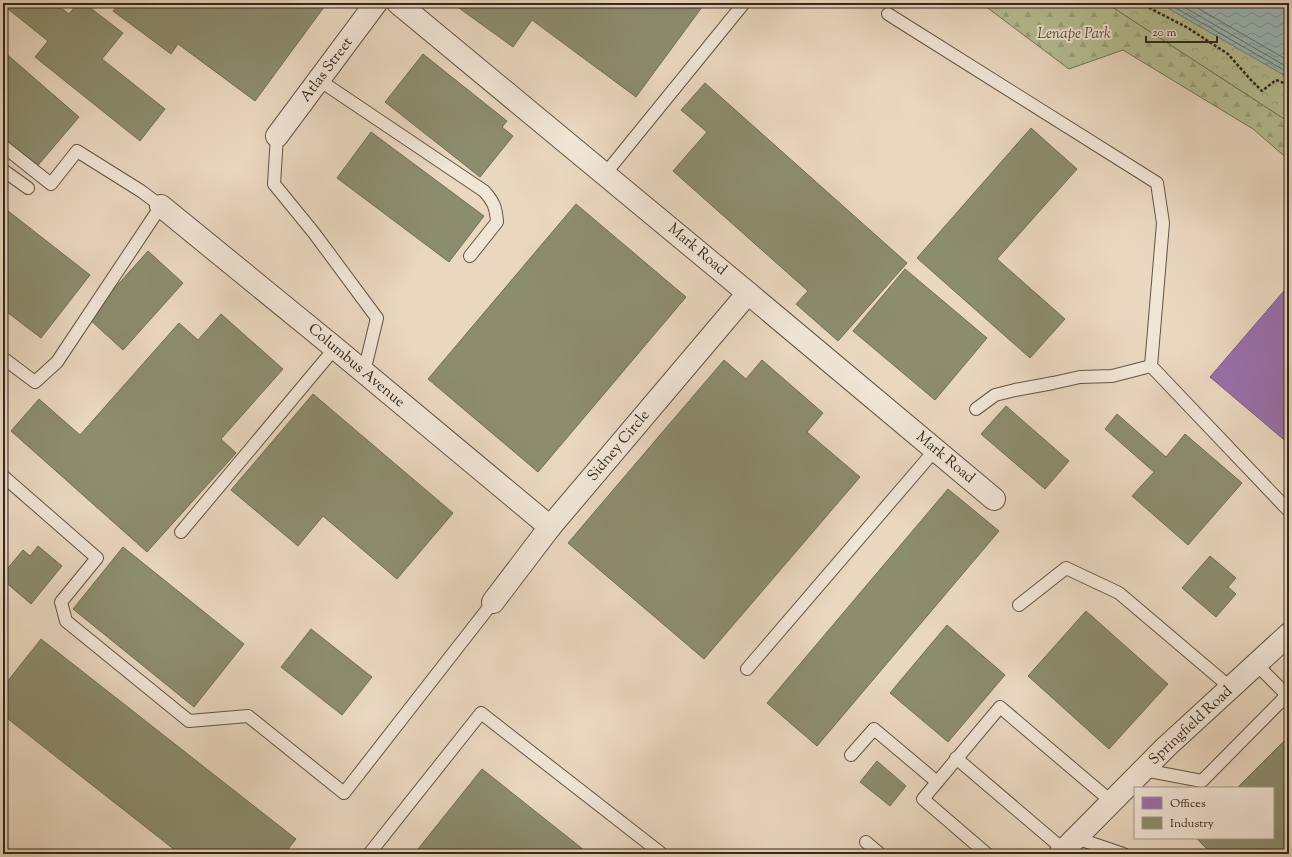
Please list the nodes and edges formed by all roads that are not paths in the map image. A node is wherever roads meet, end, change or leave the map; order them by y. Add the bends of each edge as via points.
1 (376, 3) edge
2 (398, 3) edge
3 (744, 3) edge
4 (888, 14) dead end
5 (319, 80) junction
6 (277, 136) joint
7 (3, 146) edge
8 (3, 170) edge
9 (605, 174) junction
10 (28, 188) dead end
11 (161, 206) junction
12 (470, 256) dead end
13 (748, 292) junction
14 (335, 348) junction
15 (3, 358) edge
16 (1151, 366) junction
17 (364, 372) junction
18 (976, 409) dead end
19 (935, 450) junction
20 (3, 476) edge
21 (994, 499) dead end
22 (1289, 511) edge
23 (550, 527) junction
24 (181, 532) dead end
25 (494, 602) joint
26 (1019, 605) dead end
27 (1289, 634) edge
28 (1257, 665) junction
29 (747, 669) dead end
30 (1231, 688) junction
31 (1288, 695) edge
32 (851, 755) dead end
33 (956, 758) junction
34 (1144, 770) junction
35 (937, 782) junction
36 (1112, 802) junction
37 (866, 842) dead end
38 (1067, 847) edge
39 (368, 854) edge
40 (662, 854) edge
41 (880, 854) edge
42 (987, 854) edge
43 (1123, 854) edge

1 - 5 street, Atlas Street
2 - 9 street, Mark Road
3 - 9 lane
4 - 16 lane via 1157,183 1163,223
5 - 6 street, Atlas Street
5 - 12 lane via 488,195 494,204 497,222
6 - 17 lane via 274,184 377,318
7 - 11 lane via 51,184 77,151
8 - 10 lane
9 - 13 street, Mark Road
11 - 14 street, Columbus Avenue
11 - 15 lane via 57,362 35,382
13 - 19 street, Mark Road
13 - 23 street, Sidney Circle
14 - 17 street, Columbus Avenue
14 - 24 lane
16 - 18 lane via 1112,376 1080,377 1015,390 995,395
16 - 22 lane
17 - 23 street, Columbus Avenue
19 - 21 street, Mark Road
19 - 29 lane
20 - 25 lane via 97,558 61,602 66,621 189,721 248,716 344,793
23 - 25 street, Sidney Circle
26 - 30 lane via 1066,568 1119,593
27 - 28 street, Springfield Road
28 - 30 street, Springfield Road
28 - 31 lane
30 - 34 street, Springfield Road
31 - 34 lane via 1202,780
32 - 35 lane via 874,729
33 - 35 lane
33 - 36 lane via 1000,707
33 - 38 lane
34 - 36 street, Springfield Road
35 - 42 lane via 923,798
36 - 38 street, Springfield Road
37 - 41 lane
38 - 43 lane
39 - 40 lane via 481,713

